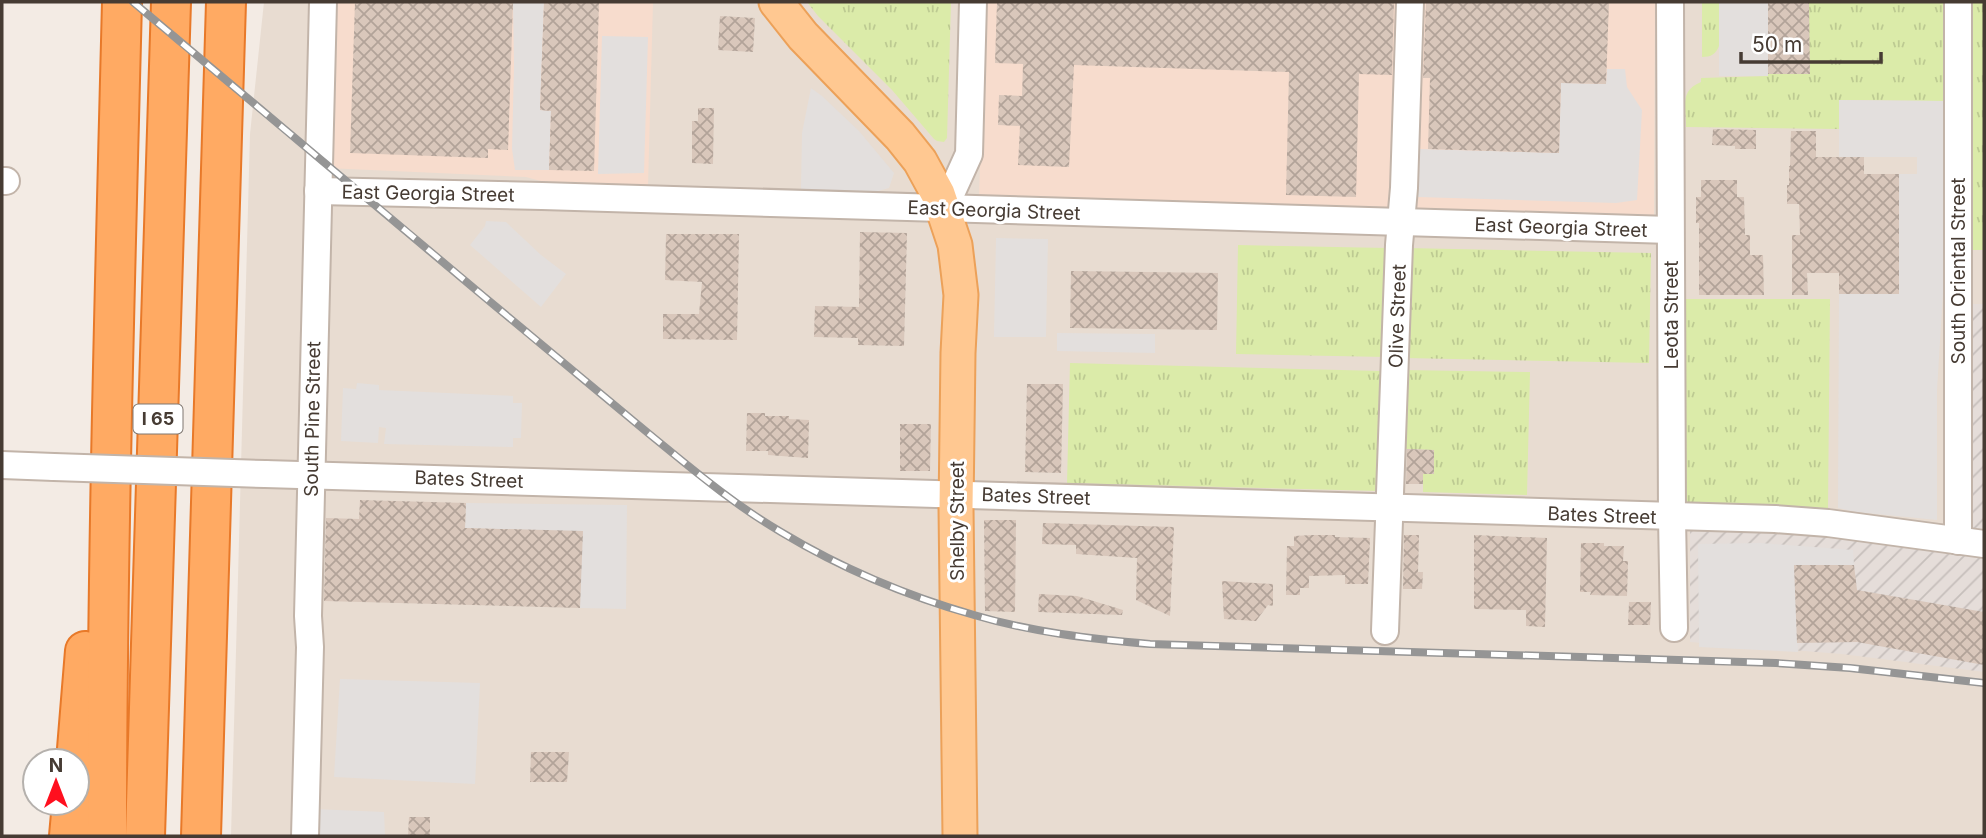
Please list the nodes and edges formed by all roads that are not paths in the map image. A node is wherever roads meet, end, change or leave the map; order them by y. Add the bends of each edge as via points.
1 (122, 2) edge
2 (171, 2) edge
3 (226, 2) edge
4 (249, 2) edge
5 (323, 2) edge
6 (776, 2) edge
7 (973, 2) edge
8 (1410, 2) edge
9 (1670, 2) edge
10 (1958, 2) edge
11 (222, 183) junction
12 (318, 191) junction
13 (944, 209) junction
14 (1401, 222) junction
15 (1670, 230) junction
16 (112, 346) junction
17 (2, 465) edge
18 (311, 475) junction
19 (956, 494) junction
20 (1390, 507) junction
21 (1672, 517) junction
22 (1958, 541) junction
23 (1984, 544) edge
24 (1674, 628) dead end
25 (1385, 631) dead end
26 (77, 747) edge
27 (70, 817) edge
28 (68, 836) edge
29 (107, 836) edge
30 (145, 836) edge
31 (201, 836) edge
32 (305, 836) edge
33 (960, 836) edge

1 - 16 highway
2 - 30 highway, I 65
3 - 11 highway
4 - 11 highway
5 - 12 street, South Pine Street
6 - 13 main road, Shelby Street via 900,135 920,161
7 - 13 street via 969,154
8 - 14 street, Olive Street
9 - 15 street, Leota Street
10 - 22 street, South Oriental Street
11 - 31 highway
12 - 13 street, East Georgia Street
12 - 18 street, South Pine Street
13 - 14 street, East Georgia Street
13 - 19 main road, Shelby Street via 955,245 961,295
14 - 15 street, East Georgia Street
14 - 20 street, Olive Street
15 - 21 street, Leota Street
16 - 26 highway
16 - 29 highway
17 - 18 street, Bates Street, bridge
18 - 19 street, Bates Street
18 - 32 street, South Pine Street
19 - 20 street, Bates Street
19 - 33 main road, Shelby Street
20 - 21 street, Bates Street
20 - 25 street, Olive Street
21 - 22 street, Bates Street via 1807,521
21 - 24 street, Leota Street
22 - 23 street, Bates Street
27 - 28 highway

